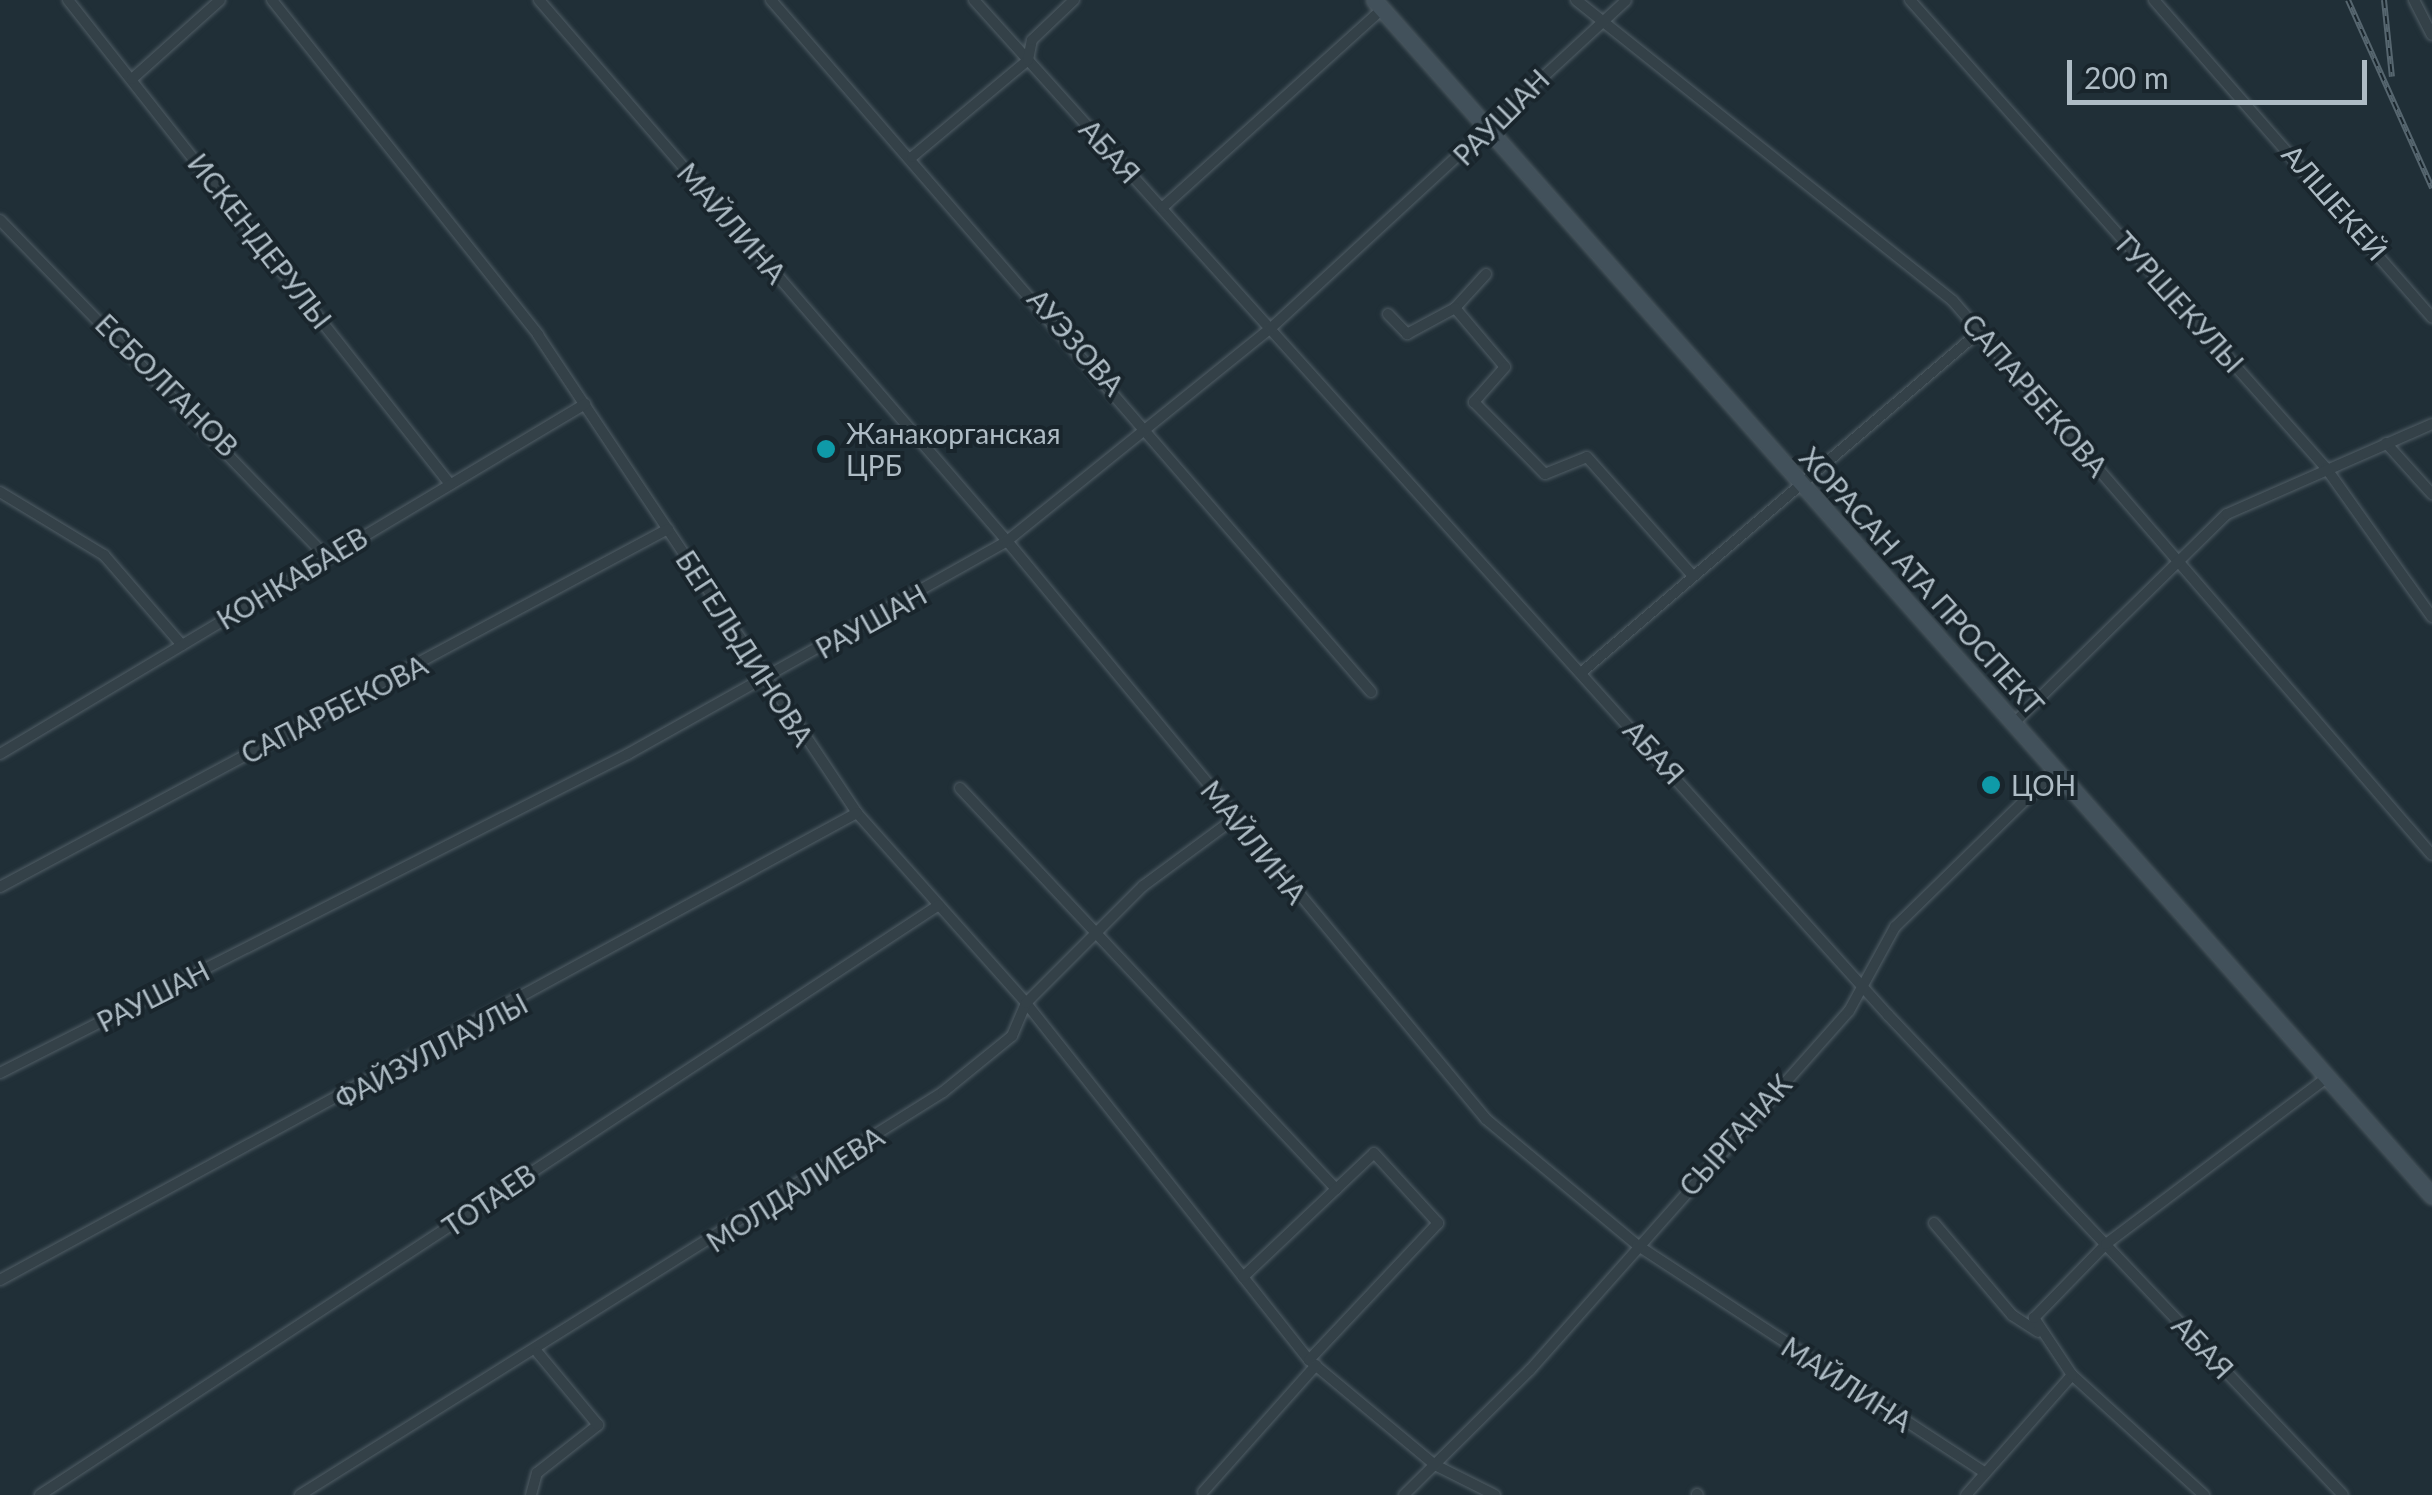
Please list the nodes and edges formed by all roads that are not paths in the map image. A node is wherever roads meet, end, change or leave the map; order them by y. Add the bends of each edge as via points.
1 (68, 0) edge
2 (220, 0) edge
3 (272, 0) edge
4 (540, 0) edge
5 (772, 0) edge
6 (974, 0) edge
7 (1074, 0) edge
8 (1576, 0) edge
9 (1626, 0) edge
10 (1910, 0) edge
11 (2154, 0) edge
12 (2414, 0) edge
13 (1378, 4) edge
14 (1602, 20) junction
15 (2432, 35) edge
16 (1028, 60) junction
17 (132, 79) junction
18 (1491, 132) junction
19 (912, 157) junction
20 (1162, 208) junction
21 (0, 220) edge
22 (1486, 274) dead end
23 (1455, 308) junction
24 (1388, 314) dead end
25 (2432, 318) edge
26 (1270, 328) junction
27 (1980, 331) junction
28 (585, 404) junction
29 (2432, 424) edge
30 (1149, 426) junction
31 (2386, 443) junction
32 (2326, 468) junction
33 (1801, 482) junction
34 (450, 484) junction
35 (0, 492) edge
36 (2432, 494) edge
37 (668, 529) junction
38 (1008, 541) junction
39 (326, 558) junction
40 (2180, 562) junction
41 (1693, 576) junction
42 (2432, 617) edge
43 (182, 645) junction
44 (1582, 672) junction
45 (761, 682) junction
46 (1371, 692) dead end
47 (2014, 723) junction
48 (0, 754) edge
49 (2056, 770) junction
50 (960, 788) dead end
51 (857, 814) junction
52 (1235, 818) junction
53 (2432, 855) edge
54 (0, 887) edge
55 (940, 905) junction
56 (1092, 936) junction
57 (1860, 982) junction
58 (1026, 1003) junction
59 (0, 1073) edge
60 (2328, 1077) junction
61 (1336, 1189) junction
62 (2432, 1196) edge
63 (1934, 1223) dead end
64 (2106, 1244) junction
65 (1637, 1245) junction
66 (1243, 1277) junction
67 (0, 1280) edge
68 (2039, 1332) junction
69 (538, 1353) junction
70 (1312, 1362) junction
71 (2072, 1375) junction
72 (1435, 1465) junction
73 (1985, 1472) junction
74 (1203, 1492) edge
75 (40, 1495) edge
76 (300, 1495) edge
77 (530, 1495) edge
78 (1404, 1495) edge
79 (1495, 1495) edge
80 (1966, 1495) edge
81 (2204, 1495) edge
82 (2343, 1495) edge

1 - 17 street, ИСКЕНДЕРУЛЫ
2 - 17 street
3 - 28 street, БЕГЕЛЬДИНОВА via 423,183
4 - 38 street, МАЙЛИНА
5 - 19 street, АУЭЗОВА
6 - 16 street, АБАЯ
7 - 16 street via 1032,40
8 - 14 street, САПАРБЕКОВА
9 - 14 street, РАУШАН
10 - 32 street, ТУРШЕКУЛЫ
11 - 25 street, АЛШЕКЕЙ
12 - 15 street
13 - 18 main road, ХОРАСАН АТА ПРОСПЕКТ
13 - 20 street
14 - 18 street, РАУШАН
14 - 27 street, САПАРБЕКОВА via 1894,245
16 - 19 street
16 - 20 street, АБАЯ
17 - 34 street, ИСКЕНДЕРУЛЫ
18 - 26 street, РАУШАН
18 - 33 main road, ХОРАСАН АТА ПРОСПЕКТ
19 - 30 street, АУЭЗОВА
20 - 26 street, АБАЯ
21 - 39 street, ЕСБОЛГАНОВ
22 - 23 street
23 - 24 street via 1407,334
23 - 41 street via 1505,367 1474,402 1545,474 1586,458
26 - 30 street, РАУШАН
26 - 44 street, АБАЯ
27 - 33 street
27 - 40 street, САПАРБЕКОВА
28 - 34 street, КОНКАБАЕВ
28 - 37 street, БЕГЕЛЬДИНОВА
29 - 31 street
30 - 38 street, РАУШАН
30 - 46 street, АУЭЗОВА
31 - 32 street
31 - 36 street
32 - 40 street via 2227,514
32 - 42 street, ТУРШЕКУЛЫ
33 - 41 street
33 - 47 main road, ХОРАСАН АТА ПРОСПЕКТ
34 - 39 street, КОНКАБАЕВ
35 - 43 street via 104,554
37 - 45 street, БЕГЕЛЬДИНОВА
37 - 54 street, САПАРБЕКОВА
38 - 45 street, РАУШАН
38 - 52 street, МАЙЛИНА
39 - 43 street, КОНКАБАЕВ
40 - 47 street
40 - 53 street, САПАРБЕКОВА
41 - 44 street
43 - 48 street, КОНКАБАЕВ
44 - 57 street, АБАЯ
45 - 51 street, БЕГЕЛЬДИНОВА
45 - 59 street, РАУШАН
47 - 49 main road, ХОРАСАН АТА ПРОСПЕКТ
49 - 57 street, СЫРГАНАК via 1895,927
49 - 60 main road, ХОРАСАН АТА ПРОСПЕКТ
50 - 56 street
51 - 55 street, БЕГЕЛЬДИНОВА
51 - 67 street, ФАЙЗУЛЛАУЛЫ
52 - 56 street, МОЛДАЛИЕВА
52 - 65 street, МАЙЛИНА via 1486,1119
55 - 58 street, БЕГЕЛЬДИНОВА
55 - 75 street, ТОТАЕВ
56 - 58 street, МОЛДАЛИЕВА
56 - 61 street
57 - 64 street, АБАЯ
57 - 65 street, СЫРГАНАК via 1849,1011
58 - 66 street, БЕГЕЛЬДИНОВА
58 - 69 street, МОЛДАЛИЕВА via 1012,1036 943,1092
60 - 62 main road, ХОРАСАН АТА ПРОСПЕКТ
60 - 64 street
61 - 66 street
61 - 70 street via 1374,1153 1438,1223
63 - 68 street via 2012,1315
64 - 68 street via 2039,1305
64 - 82 street, АБАЯ
65 - 72 street, СЫРГАНАК
65 - 73 street, МАЙЛИНА
66 - 70 street, БЕГЕЛЬДИНОВА
68 - 71 street
69 - 76 street, МОЛДАЛИЕВА
69 - 77 street via 598,1425 537,1473
70 - 72 street, БЕГЕЛЬДИНОВА
70 - 74 street
71 - 73 street
71 - 81 street
72 - 78 street, СЫРГАНАК
72 - 79 street, БЕГЕЛЬДИНОВА
73 - 80 street

